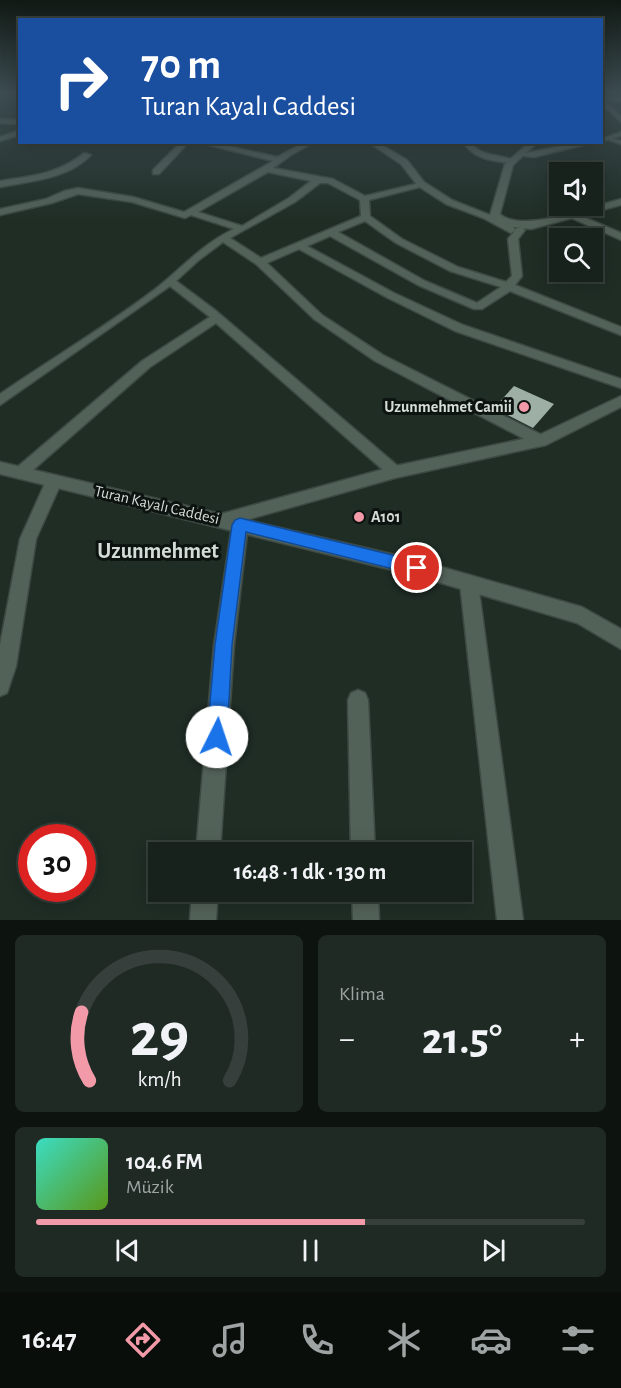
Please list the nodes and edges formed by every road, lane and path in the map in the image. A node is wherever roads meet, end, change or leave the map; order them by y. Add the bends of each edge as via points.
1 (619, 135) edge
2 (611, 138) junction
3 (603, 141) edge
4 (621, 143) edge
5 (184, 144) edge
6 (208, 144) edge
7 (308, 144) edge
8 (374, 144) edge
9 (467, 144) edge
10 (532, 144) edge
11 (584, 144) edge
12 (520, 154) junction
13 (87, 155) dead end
14 (279, 160) junction
15 (512, 161) junction
16 (267, 169) junction
17 (156, 172) dead end
18 (55, 175) junction
19 (318, 180) junction
20 (0, 184) edge
21 (422, 184) junction
22 (67, 193) junction
23 (364, 200) junction
24 (621, 202) edge
25 (603, 207) edge
26 (0, 212) edge
27 (190, 212) junction
28 (491, 215) junction
29 (567, 216) edge
30 (574, 216) edge
31 (366, 217) junction
32 (243, 229) junction
33 (514, 231) junction
34 (333, 233) junction
35 (621, 237) edge
36 (223, 238) junction
37 (300, 246) junction
38 (260, 262) junction
39 (170, 281) junction
40 (507, 288) junction
41 (216, 318) junction
42 (621, 331) edge
43 (621, 384) edge
44 (0, 400) edge
45 (621, 401) edge
46 (541, 441) junction
47 (0, 468) edge
48 (395, 472) junction
49 (20, 473) junction
50 (54, 481) junction
51 (231, 522) junction
52 (469, 583) junction
53 (621, 640) edge
54 (0, 686) edge
55 (358, 700) dead end
56 (209, 842) edge
57 (363, 842) edge
58 (204, 902) edge
59 (365, 902) edge
60 (203, 920) edge
61 (366, 920) edge
62 (510, 920) edge

1 - 2 street
2 - 3 street
2 - 4 lane
5 - 17 street
6 - 14 street
7 - 14 street
8 - 21 street via 404,162
9 - 15 street via 480,154
10 - 12 street
11 - 12 street via 534,155
12 - 15 street
13 - 18 street
14 - 16 street
15 - 28 street
16 - 19 street
16 - 27 street
18 - 20 street
18 - 22 street
19 - 23 street via 330,181
19 - 32 street
21 - 23 street
21 - 28 street via 449,202
22 - 26 street
22 - 27 street via 101,194 185,215
23 - 31 street
24 - 25 street
27 - 32 street
28 - 33 street
29 - 33 street
30 - 35 street
31 - 34 street
31 - 40 street via 399,242 454,269
32 - 36 street
33 - 40 street via 517,276
34 - 37 street
34 - 40 street via 401,273 478,307
36 - 38 street
36 - 39 street
37 - 38 street
37 - 43 street via 390,296 459,328
38 - 46 street via 318,317 379,358
39 - 41 street
39 - 44 street
40 - 42 street
41 - 48 street
41 - 49 street via 146,364
45 - 46 street
46 - 48 street
47 - 49 street, Turan Kayalı Caddesi
48 - 51 street
49 - 50 street, Turan Kayalı Caddesi
50 - 51 street, Turan Kayalı Caddesi
50 - 54 street via 28,539
51 - 52 street, Turan Kayalı Caddesi
51 - 56 street
52 - 53 street, Turan Kayalı Caddesi via 582,616
52 - 62 street
55 - 57 street
58 - 60 street
59 - 61 street

